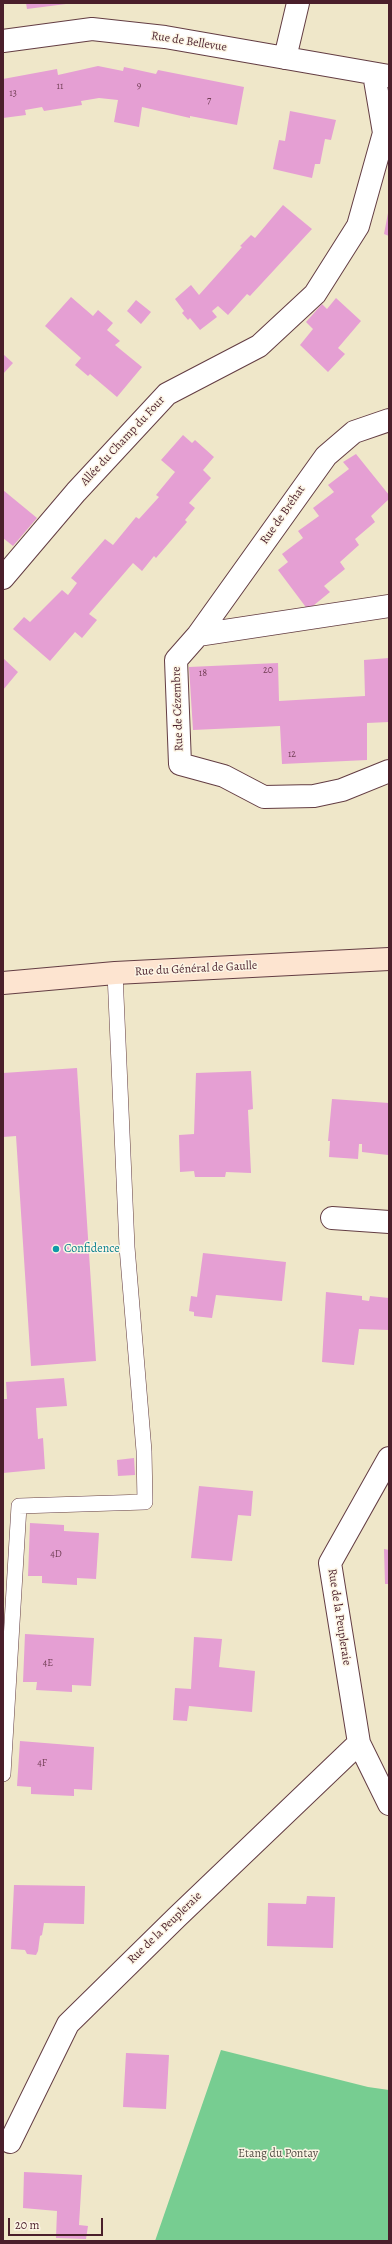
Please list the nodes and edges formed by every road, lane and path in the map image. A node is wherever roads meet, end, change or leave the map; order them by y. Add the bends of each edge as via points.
1 (298, 3) edge
2 (3, 40) edge
3 (285, 58) junction
4 (382, 75) edge
5 (387, 134) edge
6 (389, 420) edge
7 (3, 578) edge
8 (389, 606) edge
9 (198, 635) junction
10 (389, 771) edge
11 (389, 959) edge
12 (115, 973) junction
13 (3, 983) edge
14 (332, 1218) dead end
15 (389, 1222) edge
16 (389, 1458) edge
17 (359, 1743) junction
18 (3, 1774) edge
19 (389, 1804) edge
20 (10, 2142) dead end

1 - 3 street
2 - 3 street, Rue de Bellevue via 92,29 165,37
3 - 4 street, Rue de Bellevue
4 - 5 street, Rue de Bellevue
5 - 7 street, Allée du Champ du Four via 358,226 315,294 259,346 167,394 76,492
6 - 9 street, Rue de Bréhat via 354,432 326,456
8 - 9 street
9 - 10 street, Rue de Cézembre via 176,660 180,764 224,776 264,797 314,796 342,790
11 - 12 main road, Rue du Général de Gaulle
12 - 13 main road, Rue du Général de Gaulle
12 - 18 lane via 127,1247 144,1451 145,1502 19,1506
14 - 15 street
16 - 17 street, Rue de la Peupleraie via 330,1563
17 - 19 street, Rue de la Peupleraie
17 - 20 street, Rue de la Peupleraie via 176,1916 68,2024

